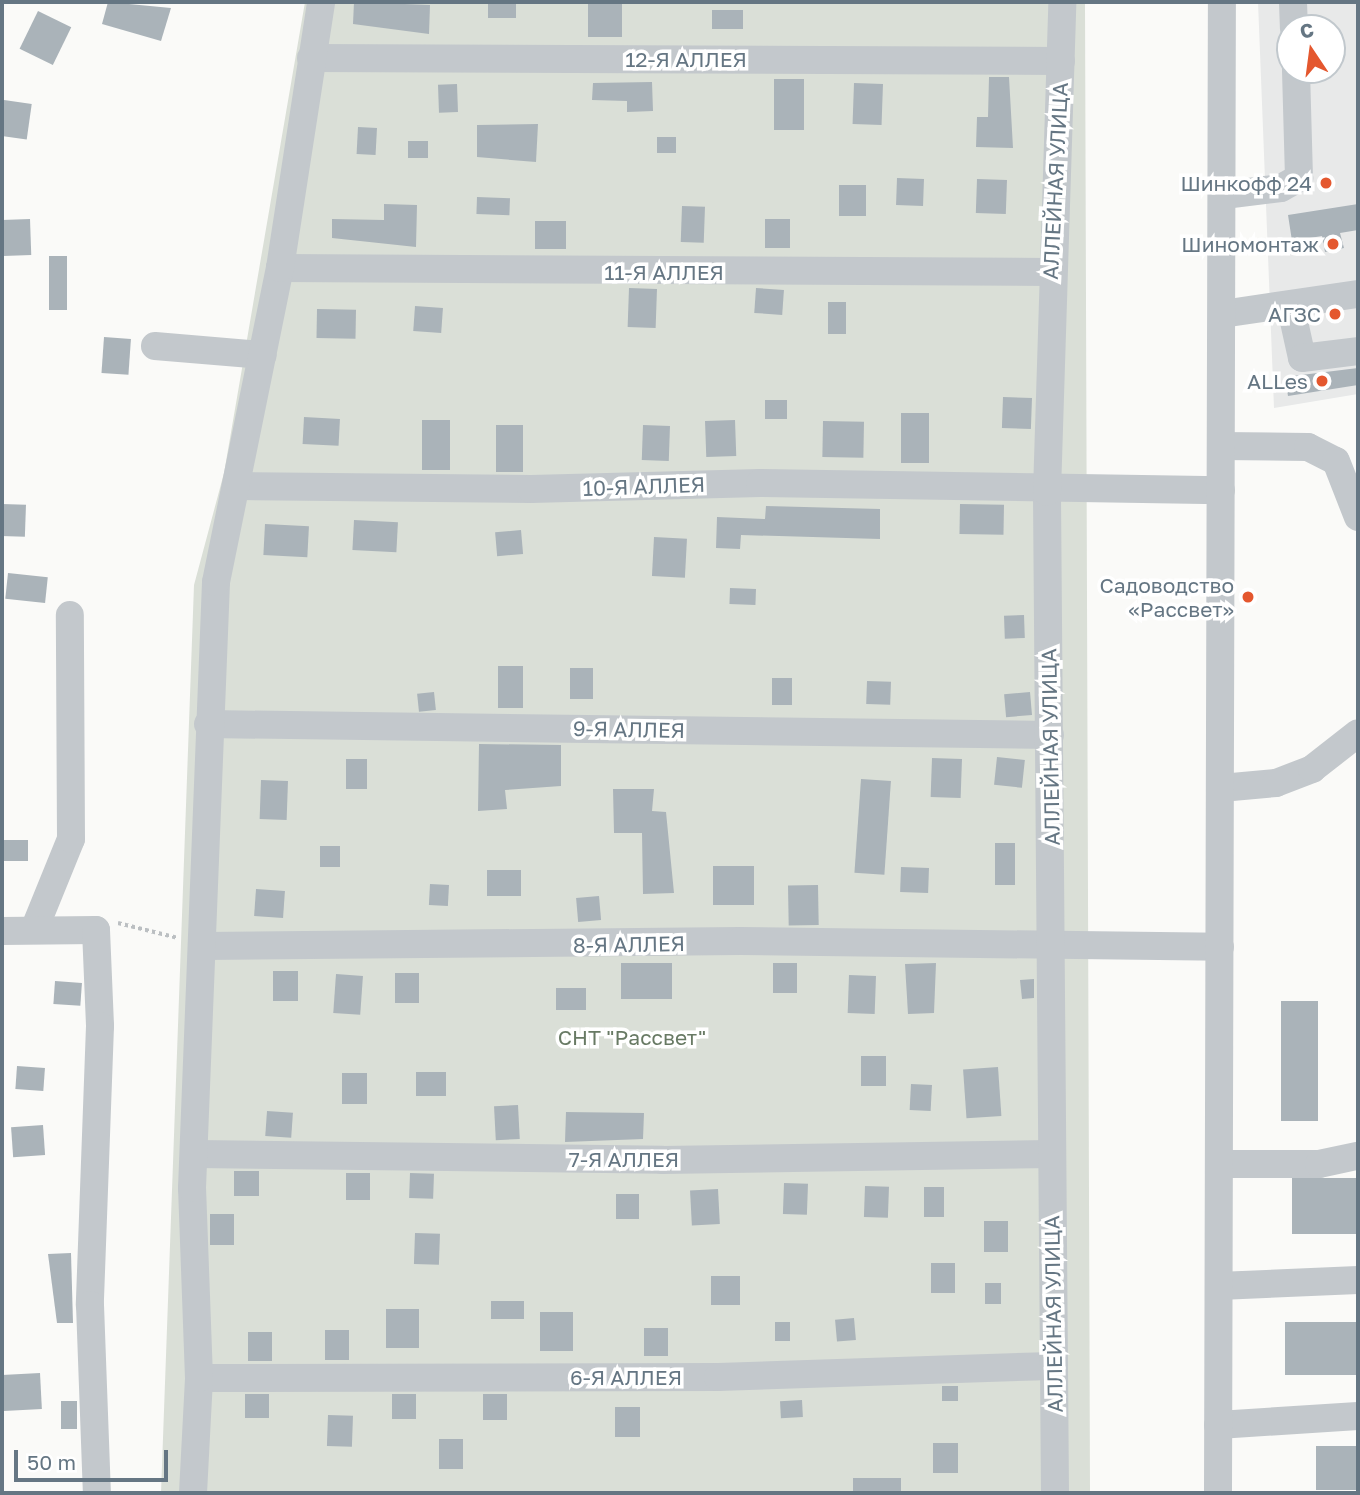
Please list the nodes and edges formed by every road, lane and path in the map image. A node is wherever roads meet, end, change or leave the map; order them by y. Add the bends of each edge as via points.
1 (321, 2) edge
2 (1062, 2) edge
3 (1222, 2) edge
4 (311, 58) junction
5 (1061, 61) junction
6 (1296, 84) edge
7 (1224, 195) junction
8 (280, 268) junction
9 (1049, 272) junction
10 (1358, 294) edge
11 (1291, 308) junction
12 (1223, 314) junction
13 (155, 346) dead end
14 (1358, 352) edge
15 (264, 355) junction
16 (1221, 446) junction
17 (240, 486) junction
18 (1221, 490) junction
19 (1047, 492) junction
20 (1358, 517) edge
21 (70, 615) dead end
22 (208, 724) junction
23 (1358, 733) edge
24 (1050, 735) junction
25 (1221, 788) junction
26 (34, 930) junction
27 (96, 930) junction
28 (2, 931) edge
29 (1052, 943) junction
30 (205, 946) junction
31 (1220, 947) junction
32 (197, 1154) junction
33 (1051, 1154) junction
34 (1358, 1156) edge
35 (1219, 1164) junction
36 (1358, 1280) edge
37 (1219, 1286) junction
38 (1054, 1366) junction
39 (199, 1378) junction
40 (1358, 1416) edge
41 (1218, 1425) junction
42 (97, 1493) edge
43 (193, 1493) edge
44 (1055, 1493) edge
45 (1218, 1493) edge

1 - 4 street
2 - 5 street, АЛЛЕЙНАЯ УЛИЦА
3 - 7 street
4 - 5 street, 12-Я АЛЛЕЯ
4 - 8 street
5 - 9 street, АЛЛЕЙНАЯ УЛИЦА
6 - 7 street via 1299,178 1281,188
7 - 12 street
8 - 9 street, 11-Я АЛЛЕЯ
8 - 15 street
9 - 19 street, АЛЛЕЙНАЯ УЛИЦА
10 - 11 street
11 - 12 street
11 - 14 street via 1302,358
12 - 16 street
13 - 15 street
15 - 17 street
16 - 18 street
16 - 20 street via 1308,447 1336,461
17 - 19 street, 10-Я АЛЛЕЯ via 531,489 760,483
17 - 22 street via 216,582
18 - 19 street, 10-Я АЛЛЕЯ
18 - 25 street
19 - 24 street, АЛЛЕЙНАЯ УЛИЦА
21 - 26 street via 71,839
22 - 24 street, 9-Я АЛЛЕЯ
22 - 30 street
23 - 25 street via 1312,769 1276,783
24 - 29 street, АЛЛЕЙНАЯ УЛИЦА
25 - 31 street
26 - 27 street
26 - 28 street
27 - 30 path via 119,922
27 - 42 street via 100,1026 90,1305
29 - 30 street, 8-Я АЛЛЕЯ
29 - 31 street, 8-Я АЛЛЕЯ
29 - 33 street, АЛЛЕЙНАЯ УЛИЦА
30 - 32 street
31 - 35 street
32 - 33 street, 7-Я АЛЛЕЯ via 662,1160
32 - 39 street
33 - 38 street, АЛЛЕЙНАЯ УЛИЦА
34 - 35 street via 1320,1164
35 - 37 street
36 - 37 street
37 - 41 street
38 - 39 street, 6-Я АЛЛЕЯ via 730,1377
38 - 44 street, АЛЛЕЙНАЯ УЛИЦА
39 - 43 street
40 - 41 street
41 - 45 street

